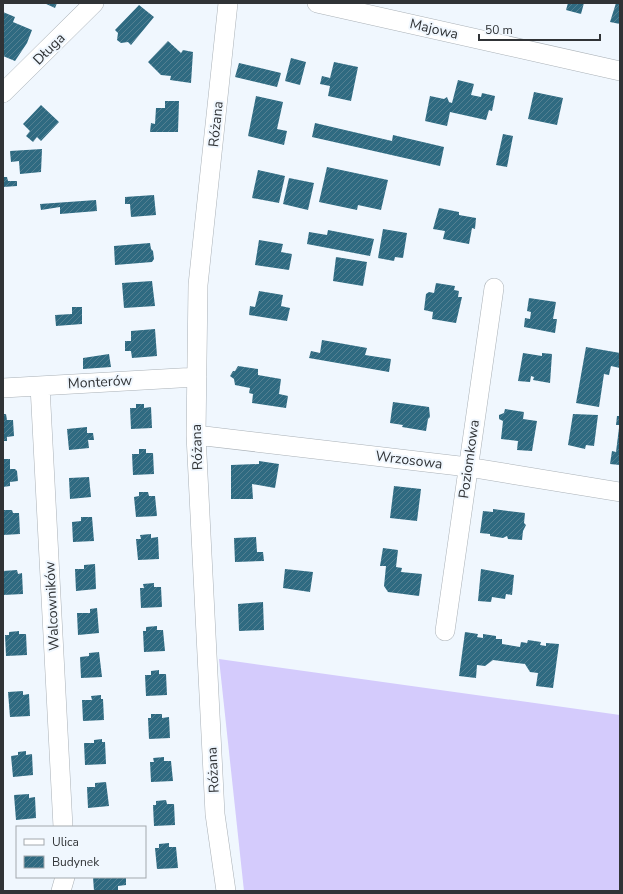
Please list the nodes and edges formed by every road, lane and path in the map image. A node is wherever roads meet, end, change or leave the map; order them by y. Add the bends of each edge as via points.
1 (94, 3) edge
2 (228, 3) edge
3 (317, 3) edge
4 (620, 71) edge
5 (3, 93) edge
6 (494, 288) dead end
7 (197, 377) junction
8 (40, 386) junction
9 (3, 388) edge
10 (196, 435) junction
11 (468, 467) junction
12 (620, 492) edge
13 (445, 631) dead end
14 (63, 826) edge
15 (65, 878) edge
16 (61, 891) edge
17 (226, 891) edge

1 - 5 street, Długa
2 - 7 street, Różana via 198,285
3 - 4 street, Majowa
6 - 11 street, Poziomkowa
7 - 8 street, Monterów
7 - 10 street, Różana
8 - 9 street, Monterów
8 - 14 street, Walcowników
10 - 11 street, Wrzosowa
10 - 17 street, Różana via 215,814
11 - 12 street, Wrzosowa
11 - 13 street, Poziomkowa
15 - 16 street

